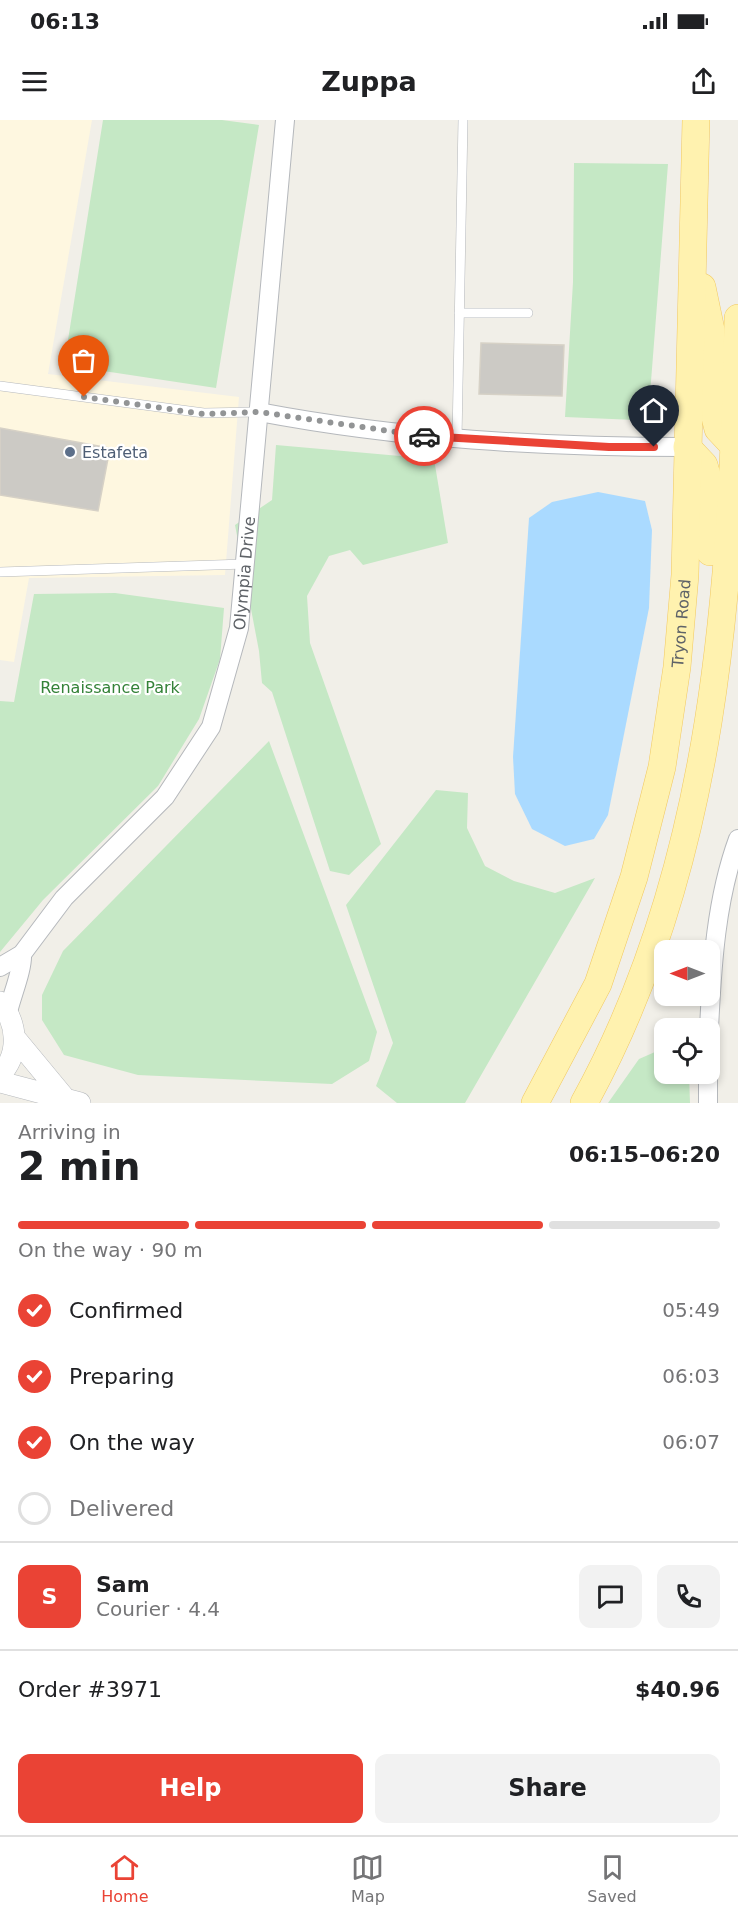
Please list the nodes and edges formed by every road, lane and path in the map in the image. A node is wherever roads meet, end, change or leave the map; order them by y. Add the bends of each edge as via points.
1 (285, 120) edge
2 (463, 120) edge
3 (696, 120) edge
4 (693, 246) junction
5 (459, 313) junction
6 (528, 313) dead end
7 (738, 318) edge
8 (0, 386) edge
9 (259, 412) junction
10 (458, 439) junction
11 (736, 446) edge
12 (687, 447) junction
13 (245, 564) junction
14 (0, 572) edge
15 (709, 722) junction
16 (738, 839) edge
17 (22, 954) junction
18 (0, 967) edge
19 (4, 1007) edge
20 (709, 1018) edge
21 (15, 1038) junction
22 (0, 1075) edge
23 (0, 1082) edge
24 (708, 1084) edge
25 (72, 1100) edge
26 (535, 1103) edge
27 (584, 1103) edge
28 (708, 1103) edge

1 - 9 street, Olympia Drive
2 - 5 lane
3 - 4 main road, Tryon Road
4 - 11 main road via 711,330 711,401 718,429
4 - 12 main road, Tryon Road
5 - 6 lane
5 - 10 lane
7 - 11 main road
8 - 9 lane via 204,414
9 - 10 street
9 - 13 street, Olympia Drive
10 - 12 street
11 - 15 main road via 724,605
12 - 15 main road via 704,465 712,493
12 - 26 main road, Tryon Road via 686,575 662,767 634,877 598,984
13 - 14 lane
13 - 17 street, Olympia Drive via 239,628 211,727 165,797 64,898
15 - 27 main road via 674,883 643,979
16 - 20 street via 712,958
17 - 18 street, Olympia Drive
17 - 19 street, Olympia Drive via 22,964
19 - 21 street
21 - 22 street via 13,1054
21 - 25 street
23 - 25 street
24 - 28 street

